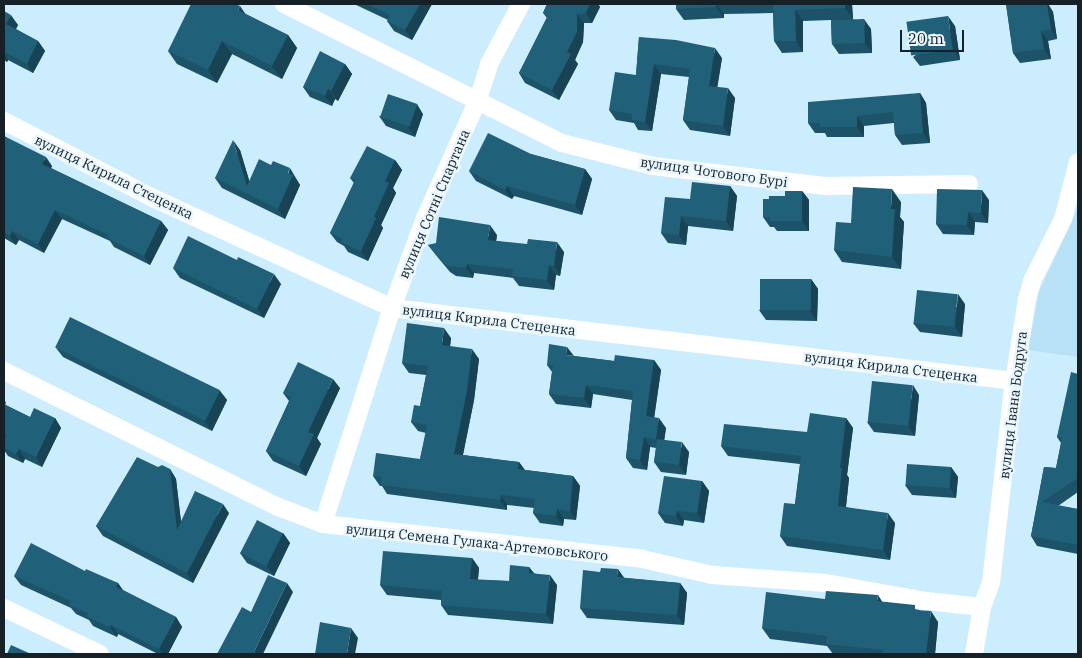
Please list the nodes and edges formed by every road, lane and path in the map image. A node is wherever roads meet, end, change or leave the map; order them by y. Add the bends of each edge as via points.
1 (284, 4) edge
2 (521, 4) edge
3 (478, 102) junction
4 (4, 121) edge
5 (1078, 162) edge
6 (969, 184) dead end
7 (392, 308) junction
8 (4, 371) edge
9 (1014, 381) junction
10 (323, 524) junction
11 (982, 607) junction
12 (4, 608) edge
13 (100, 654) edge
14 (974, 654) edge

1 - 3 street, вулиця Чотового Бурі
2 - 3 street, вулиця Сотні Спартана via 489,64
3 - 6 street, вулиця Чотового Бурі via 562,143 653,166 825,186
3 - 7 street, вулиця Сотні Спартана via 425,218
4 - 7 street, вулиця Кирила Стеценка via 150,197
5 - 9 street, вулиця Івана Бодруга via 1063,220 1030,287
7 - 9 street, вулиця Кирила Стеценка
7 - 10 street, вулиця Сотні Спартана
8 - 10 street, вулиця Семена Гулака-Артемовського via 276,506
9 - 11 street, вулиця Івана Бодруга via 992,582
10 - 11 street, вулиця Семена Гулака-Артемовського via 638,558 712,575 826,583 926,601
11 - 14 street, вулиця Івана Бодруга
12 - 13 street

